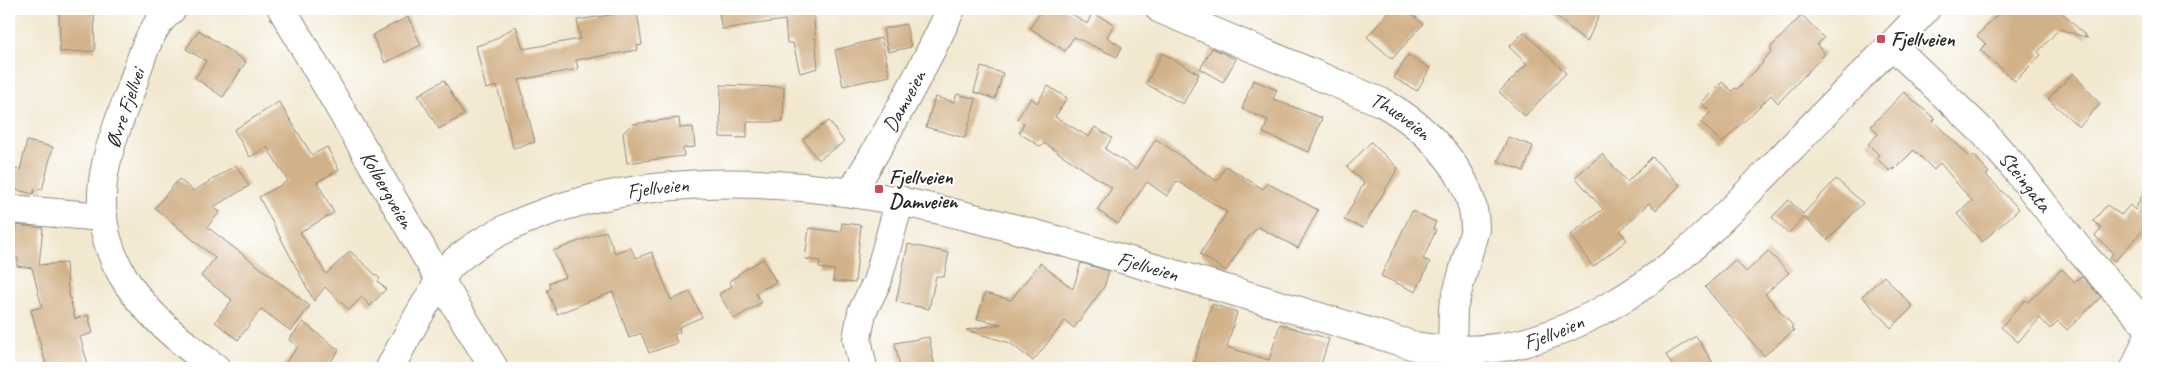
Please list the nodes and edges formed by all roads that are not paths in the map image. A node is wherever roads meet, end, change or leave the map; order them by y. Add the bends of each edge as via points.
1 (172, 9) edge
2 (282, 9) edge
3 (951, 9) edge
4 (1160, 9) edge
5 (1926, 9) edge
6 (1892, 45) junction
7 (852, 192) junction
8 (900, 200) junction
9 (9, 209) edge
10 (103, 217) junction
11 (440, 280) junction
12 (2148, 328) edge
13 (2148, 337) edge
14 (1438, 355) edge
15 (216, 368) edge
16 (390, 368) edge
17 (494, 368) edge
18 (863, 368) edge
19 (2135, 368) edge

1 - 10 street, Øvre Fjellvei via 149,38 112,139 102,188
2 - 11 street, Kolbergveien
3 - 7 street, Damveien via 882,142
4 - 14 street, Thueveien via 1383,102 1403,113 1431,137 1468,192 1475,219 1475,229
5 - 6 street, Fjellveien
6 - 12 street, Steingata via 1984,133
6 - 14 street, Fjellveien via 1682,256 1623,299 1574,324 1526,341
7 - 8 street, Fjellveien
7 - 11 street, Fjellveien via 744,183 669,186 619,193 520,221 450,264
8 - 14 street, Fjellveien via 1044,236
8 - 18 street via 878,282 862,312 857,339
9 - 10 street
10 - 15 street, Øvre Fjellvei via 113,260 125,283 163,326
11 - 16 street, Fjellveien via 413,322
11 - 17 street, Kolbergveien
13 - 19 street

